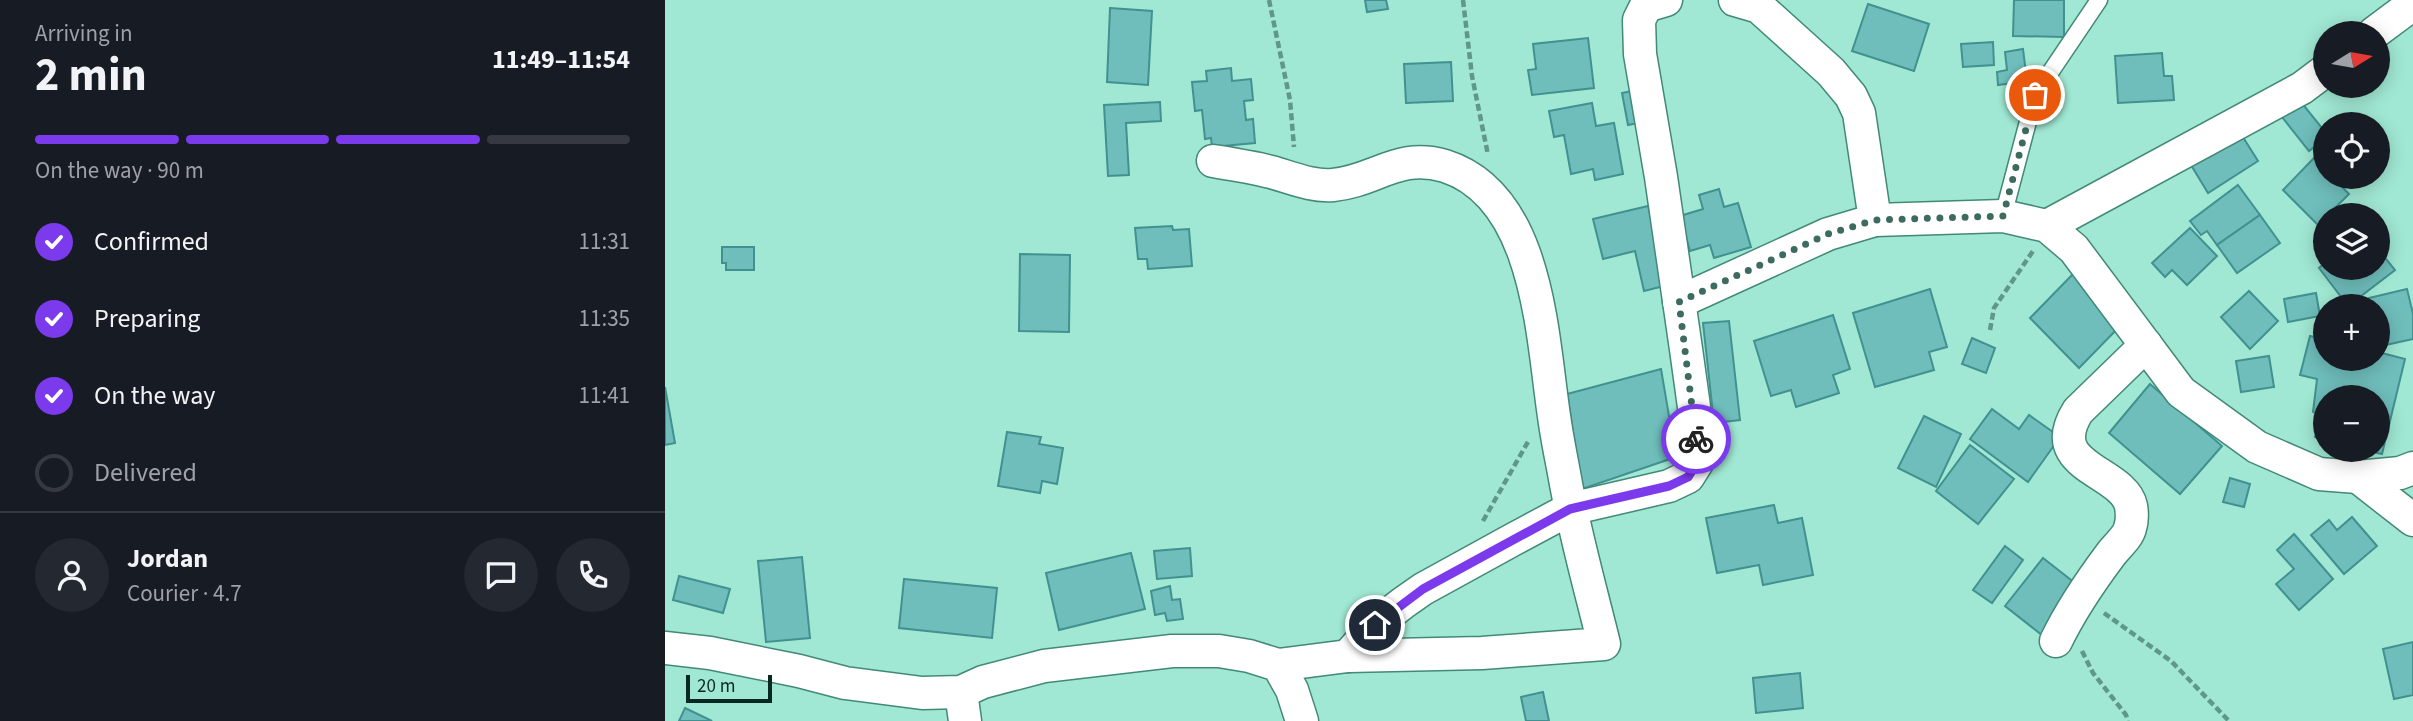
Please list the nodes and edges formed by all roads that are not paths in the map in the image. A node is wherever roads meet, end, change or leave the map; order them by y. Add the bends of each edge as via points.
1 (1666, 0) edge
2 (1735, 0) edge
3 (2099, 0) edge
4 (2413, 4) edge
5 (2390, 21) edge
6 (2313, 80) edge
7 (1213, 161) dead end
8 (2003, 216) junction
9 (1875, 220) junction
10 (2047, 226) junction
11 (1679, 302) junction
12 (2146, 345) junction
13 (2413, 468) edge
14 (2358, 477) junction
15 (1570, 509) junction
16 (2413, 520) edge
17 (2056, 641) dead end
18 (665, 648) edge
19 (1348, 656) junction
20 (1278, 665) junction
21 (963, 707) edge
22 (1302, 721) edge

1 - 11 street via 1646,6 1639,20 1640,54
2 - 9 street via 1759,7 1851,96 1860,113
3 - 8 lane via 2035,95
4 - 5 street
6 - 10 street
7 - 15 street via 1332,186 1395,164 1417,162 1446,167 1475,182 1497,202 1514,230 1533,281
8 - 9 street
8 - 10 street
9 - 11 street via 1828,234
10 - 12 street via 2074,249
11 - 15 street via 1698,461 1688,477 1669,486
12 - 14 street via 2181,392 2257,447 2319,474
12 - 17 street via 2070,424 2068,440 2080,460 2127,497 2130,530 2076,603
13 - 14 street
14 - 16 street
15 - 19 street via 1423,589 1375,625
15 - 19 street via 1604,644
18 - 21 street via 922,693
19 - 20 street
20 - 21 street via 1219,651 1172,651 1044,667 983,682
20 - 22 street

